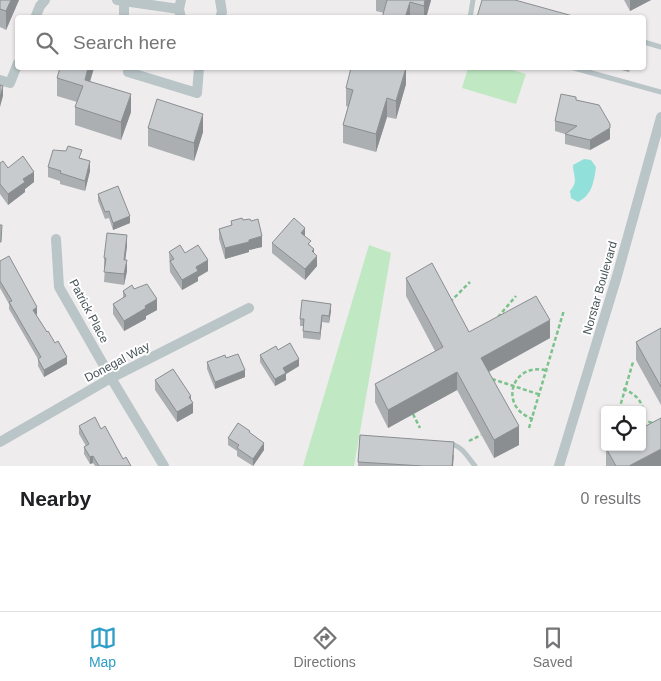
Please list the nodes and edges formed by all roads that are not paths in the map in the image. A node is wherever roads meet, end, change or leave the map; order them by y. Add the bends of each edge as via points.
1 (45, 0) edge
2 (121, 0) edge
3 (220, 0) edge
4 (473, 0) edge
5 (180, 9) edge
6 (36, 15) edge
7 (124, 15) edge
8 (221, 15) edge
9 (470, 15) edge
10 (646, 43) edge
11 (661, 48) edge
12 (15, 70) edge
13 (128, 70) edge
14 (199, 70) edge
15 (581, 70) edge
16 (0, 80) edge
17 (661, 92) edge
18 (661, 117) edge
19 (56, 238) dead end
20 (249, 308) dead end
21 (111, 378) junction
22 (0, 442) edge
23 (442, 443) edge
24 (164, 466) edge
25 (475, 466) edge
26 (559, 466) edge

1 - 6 street
2 - 5 street
2 - 7 street
3 - 8 street
4 - 9 lane
10 - 11 lane
12 - 16 street via 10,83
13 - 14 street via 197,93
15 - 17 lane
18 - 26 street, Norstar Boulevard
19 - 21 street, Patrick Place via 59,287
20 - 21 street, Donegal Way
21 - 22 street, Donegal Way
21 - 24 street, Patrick Place
23 - 25 lane via 462,449

